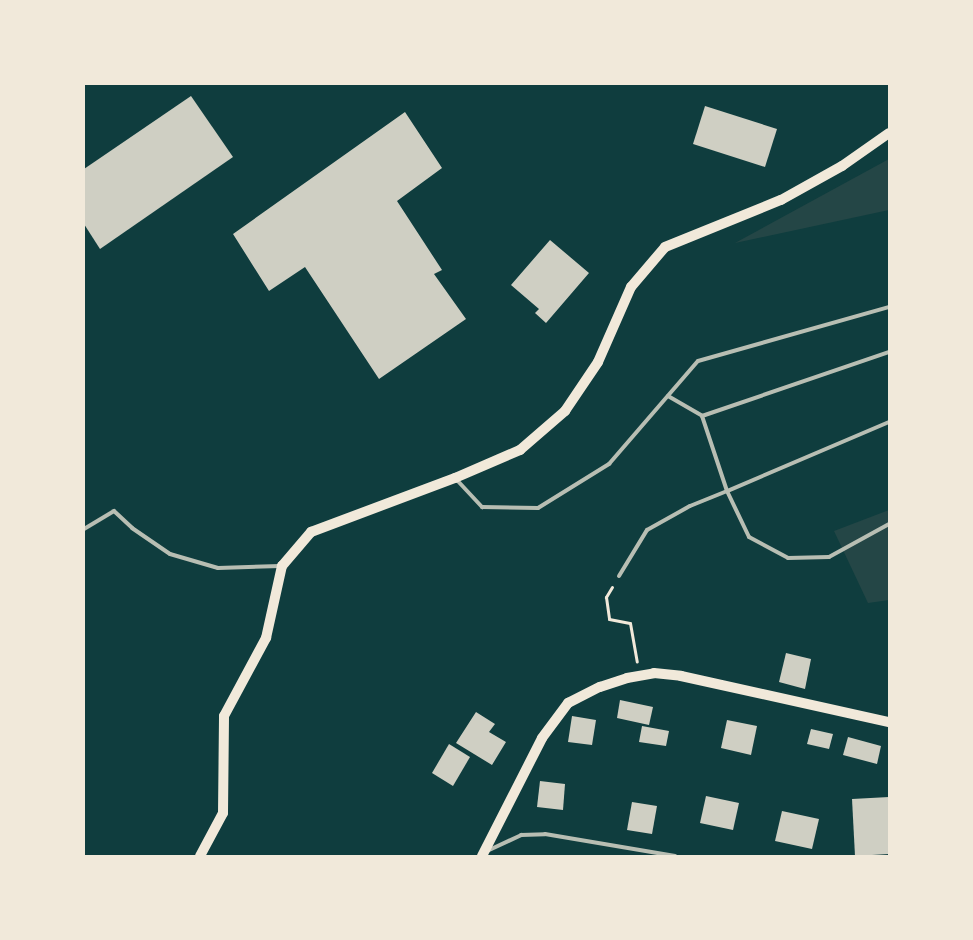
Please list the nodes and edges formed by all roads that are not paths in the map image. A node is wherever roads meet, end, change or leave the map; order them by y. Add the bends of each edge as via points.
1 (889, 133) edge
2 (889, 307) edge
3 (889, 352) edge
4 (668, 396) junction
5 (702, 416) junction
6 (889, 422) edge
7 (455, 478) junction
8 (728, 490) junction
9 (889, 524) edge
10 (84, 529) edge
11 (282, 566) junction
12 (619, 576) road end
13 (889, 722) edge
14 (483, 854) edge
15 (200, 856) edge
16 (675, 856) edge

1 - 7 main road via 842,166 781,200 664,247 631,287 598,362 565,411 520,450
2 - 4 lane via 698,361
3 - 5 lane
4 - 5 lane
4 - 7 lane via 609,464 538,508 482,507
5 - 8 lane
6 - 8 lane
7 - 11 main road via 311,532
8 - 9 lane via 749,537 788,558 829,557
8 - 12 lane via 647,530
10 - 11 lane via 114,511 132,528 170,554 218,568
11 - 15 main road via 266,638 224,716 223,813
13 - 14 main road via 654,672 600,687 568,703 542,738
14 - 16 lane via 521,835 545,834

